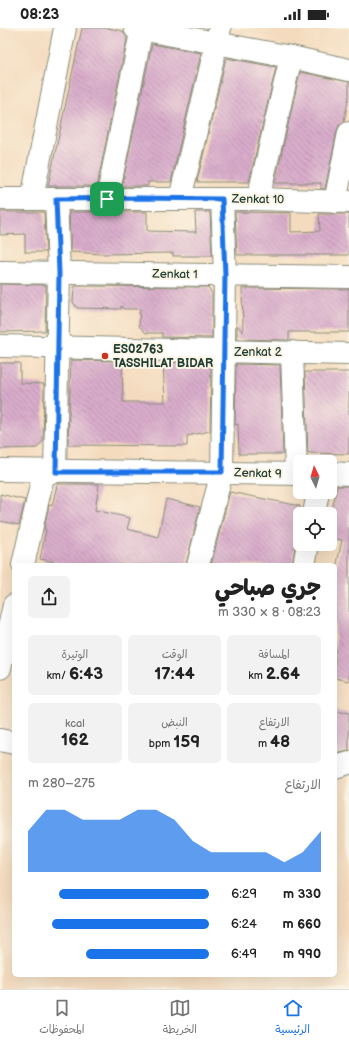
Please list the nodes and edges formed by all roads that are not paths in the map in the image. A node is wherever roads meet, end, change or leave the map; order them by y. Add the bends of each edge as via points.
1 (65, 28) edge
2 (140, 28) edge
3 (218, 36) edge
4 (291, 57) junction
5 (349, 70) edge
6 (349, 133) edge
7 (0, 199) edge
8 (32, 199) junction
9 (56, 199) junction
10 (107, 199) junction
11 (180, 199) junction
12 (222, 199) junction
13 (258, 199) junction
14 (342, 202) edge
15 (0, 272) edge
16 (59, 273) junction
17 (225, 275) junction
18 (349, 277) edge
19 (0, 346) edge
20 (58, 347) junction
21 (223, 352) junction
22 (292, 352) junction
23 (349, 354) edge
24 (297, 455) edge
25 (0, 470) edge
26 (50, 472) junction
27 (222, 472) junction
28 (337, 473) edge
29 (293, 474) edge
30 (349, 474) edge
31 (307, 551) edge
32 (24, 563) edge
33 (199, 563) edge
34 (304, 563) edge
35 (12, 627) edge
36 (0, 668) edge
37 (0, 740) edge
38 (12, 743) edge
39 (349, 763) edge
40 (337, 766) edge

1 - 8 street
2 - 3 street
2 - 10 street
3 - 4 street
3 - 11 street
4 - 5 street
4 - 13 street
6 - 14 street
7 - 8 street, Zenkat 10
8 - 9 street, Zenkat 10
9 - 10 street, Zenkat 10
9 - 16 street
10 - 11 street, Zenkat 10
11 - 12 street, Zenkat 10
12 - 13 street, Zenkat 10
12 - 17 street
13 - 14 street, Zenkat 10
15 - 16 street, Zenkat 1
16 - 17 street, Zenkat 1
16 - 20 street
17 - 18 street, Zenkat 1
17 - 21 street
19 - 20 street, Zenkat 2
20 - 21 street, Zenkat 2
20 - 26 street
21 - 22 street, Zenkat 2
21 - 27 street
22 - 23 street, Zenkat 2
22 - 24 street
25 - 26 street, Zenkat 9
26 - 27 street, Zenkat 9
26 - 32 street
27 - 29 street, Zenkat 9
27 - 33 street
28 - 30 street
31 - 34 street
35 - 36 street
37 - 38 street
39 - 40 street

